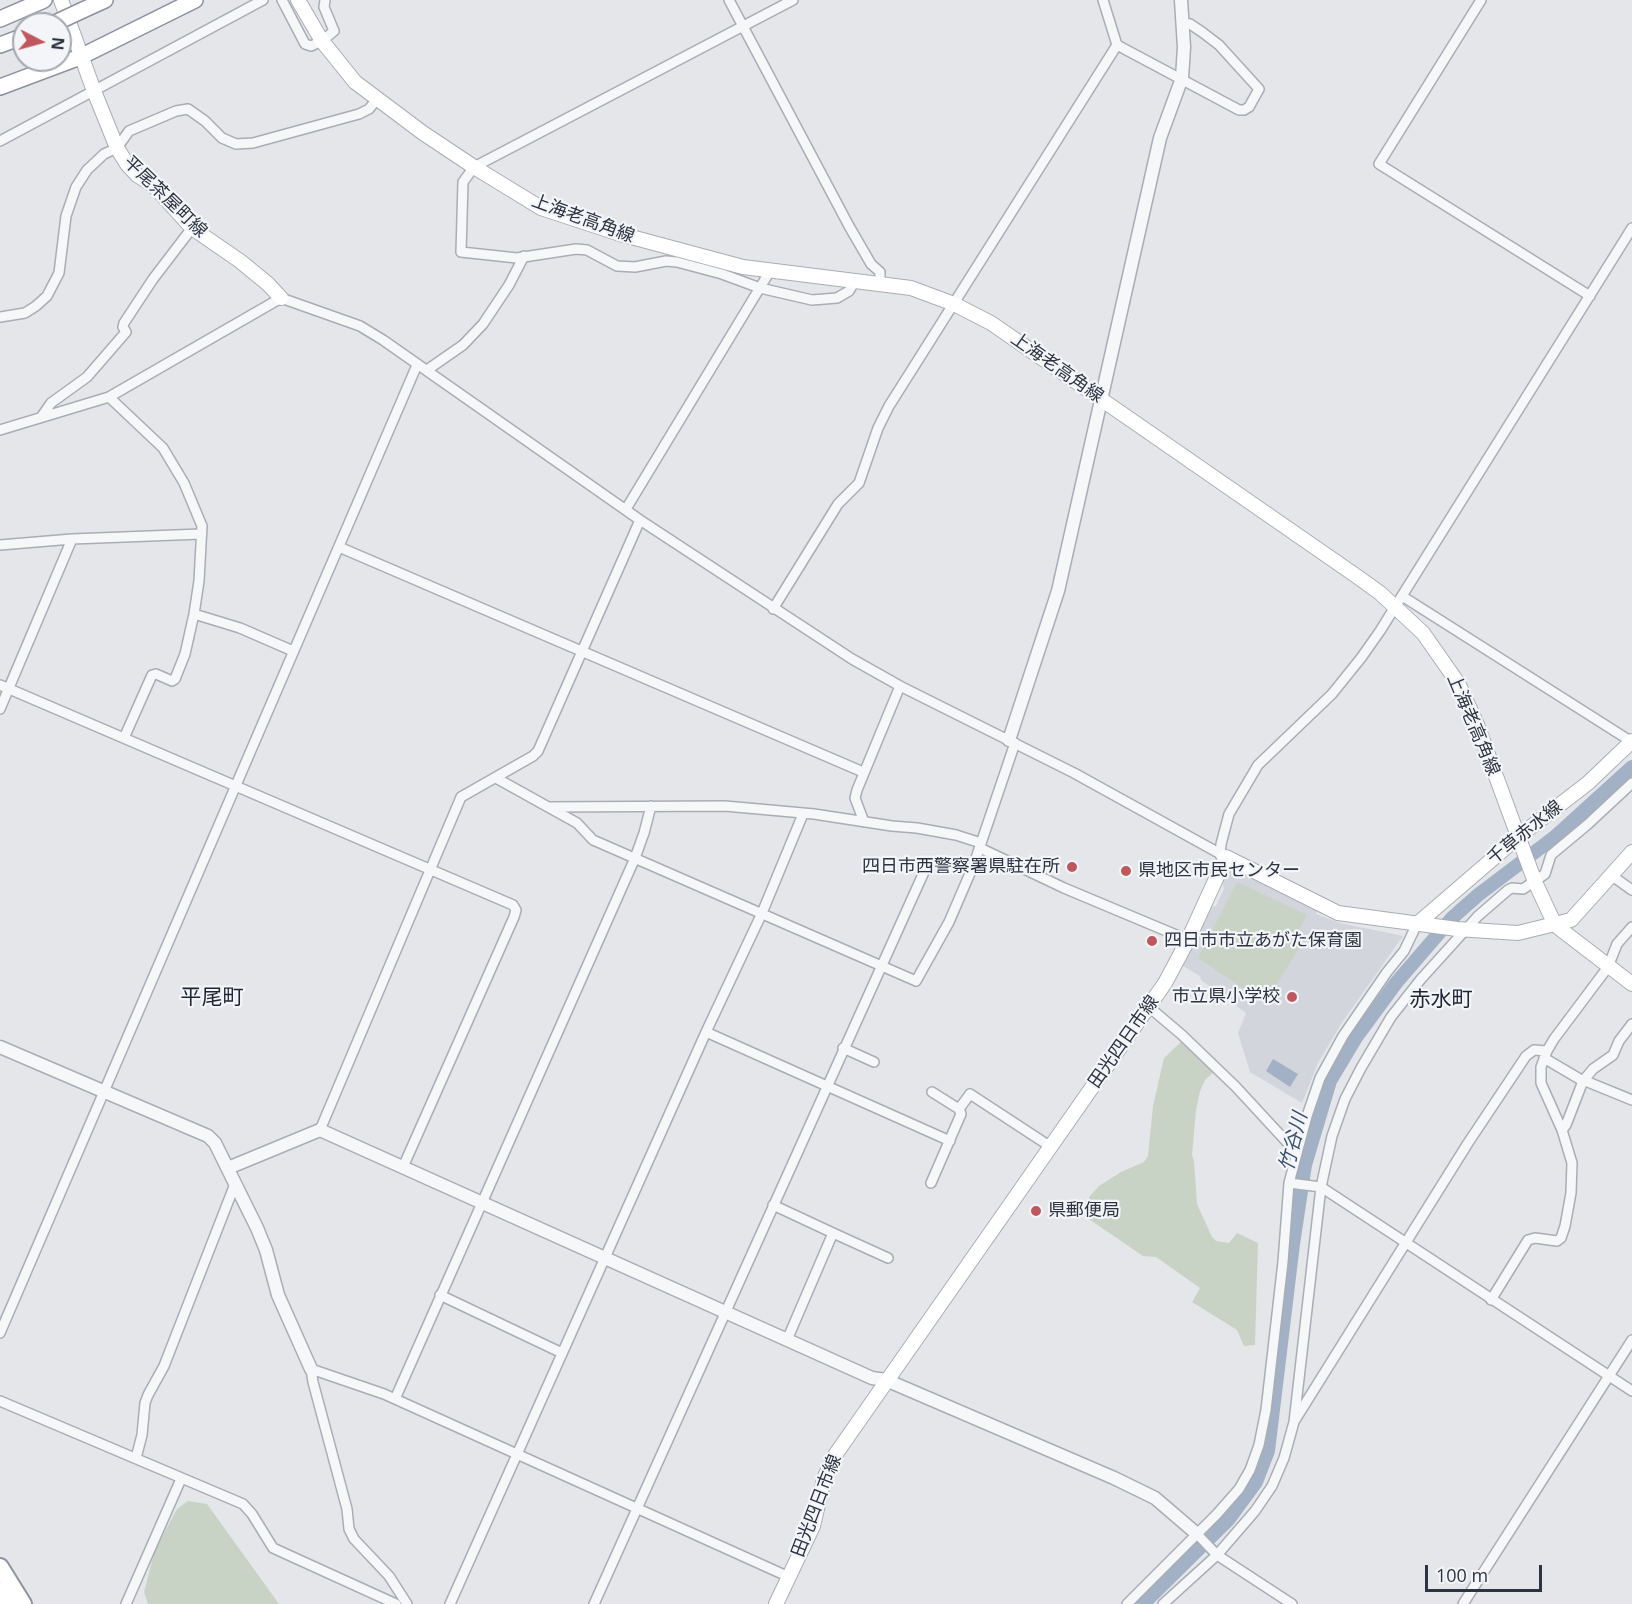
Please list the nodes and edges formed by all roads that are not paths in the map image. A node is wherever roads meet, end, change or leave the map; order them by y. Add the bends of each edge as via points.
1 (44, 0) edge
2 (62, 0) edge
3 (105, 0) edge
4 (195, 0) edge
5 (263, 0) edge
6 (282, 0) edge
7 (298, 0) edge
8 (325, 0) edge
9 (729, 0) edge
10 (793, 0) edge
11 (1103, 0) edge
12 (1181, 0) edge
13 (1481, 0) edge
14 (72, 15) edge
15 (0, 19) edge
16 (1182, 23) junction
17 (743, 27) junction
18 (322, 41) junction
19 (1118, 45) junction
20 (80, 57) junction
21 (1182, 78) junction
22 (0, 87) edge
23 (94, 91) junction
24 (377, 99) junction
25 (0, 141) edge
26 (117, 148) junction
27 (474, 167) junction
28 (192, 228) junction
29 (1632, 228) edge
30 (524, 256) junction
31 (771, 271) junction
32 (855, 281) junction
33 (880, 284) junction
34 (760, 288) junction
35 (1590, 296) junction
36 (281, 298) junction
37 (954, 304) junction
38 (0, 318) edge
39 (417, 365) junction
40 (427, 370) junction
41 (108, 397) junction
42 (1102, 400) junction
43 (42, 416) junction
44 (0, 430) edge
45 (626, 509) junction
46 (640, 520) junction
47 (201, 534) junction
48 (72, 539) junction
49 (0, 545) edge
50 (339, 547) junction
51 (1398, 601) junction
52 (773, 609) junction
53 (194, 614) junction
54 (293, 651) junction
55 (583, 652) junction
56 (900, 686) junction
57 (4, 687) edge
58 (0, 709) edge
59 (124, 738) junction
60 (1632, 741) edge
61 (1012, 742) junction
62 (863, 772) junction
63 (496, 778) junction
64 (1632, 783) edge
65 (235, 786) junction
66 (651, 806) junction
67 (548, 807) junction
68 (803, 814) junction
69 (864, 822) junction
70 (1519, 841) junction
71 (981, 845) junction
72 (1632, 852) edge
73 (1223, 856) junction
74 (635, 858) junction
75 (429, 870) junction
76 (924, 872) dead end
77 (1611, 874) junction
78 (1534, 881) junction
79 (1632, 890) edge
80 (762, 913) junction
81 (1421, 925) junction
82 (1555, 925) junction
83 (1632, 927) edge
84 (1461, 930) junction
85 (1188, 940) junction
86 (880, 966) junction
87 (1608, 967) junction
88 (1632, 984) edge
89 (1149, 1007) junction
90 (1632, 1024) edge
91 (706, 1032) junction
92 (0, 1047) edge
93 (843, 1048) junction
94 (1545, 1055) junction
95 (874, 1062) dead end
96 (1583, 1080) junction
97 (826, 1086) junction
98 (104, 1091) junction
99 (932, 1092) dead end
100 (1632, 1100) edge
101 (959, 1109) junction
102 (320, 1130) junction
103 (1562, 1130) junction
104 (950, 1141) junction
105 (1051, 1147) junction
106 (1296, 1152) junction
107 (403, 1167) junction
108 (228, 1168) junction
109 (931, 1183) dead end
110 (1292, 1183) junction
111 (235, 1184) junction
112 (1321, 1187) junction
113 (482, 1203) junction
114 (773, 1205) junction
115 (833, 1233) junction
116 (1405, 1243) junction
117 (604, 1258) junction
118 (888, 1258) dead end
119 (440, 1295) junction
120 (1491, 1300) junction
121 (724, 1312) junction
122 (0, 1333) edge
123 (787, 1340) junction
124 (1632, 1340) edge
125 (562, 1353) junction
126 (311, 1368) junction
127 (1609, 1376) junction
128 (886, 1380) junction
129 (1632, 1391) edge
130 (395, 1399) junction
131 (0, 1401) edge
132 (1294, 1422) junction
133 (516, 1454) junction
134 (136, 1458) junction
135 (181, 1479) junction
136 (636, 1509) junction
137 (1198, 1535) junction
138 (1215, 1553) junction
139 (0, 1567) edge
140 (789, 1578) junction
141 (0, 1591) edge
142 (403, 1603) edge
143 (8, 1604) edge
144 (23, 1604) edge
145 (126, 1604) edge
146 (450, 1604) edge
147 (594, 1604) edge
148 (776, 1604) edge
149 (1127, 1604) edge
150 (1163, 1604) edge
151 (1292, 1604) edge
152 (1462, 1604) edge

1 - 15 highway
2 - 20 main road, 平尾茶屋町線
3 - 14 highway, bridge
4 - 20 highway
5 - 23 street
6 - 18 street via 305,44 311,46
7 - 18 main road, 上海老高角線
8 - 18 street via 334,31
9 - 17 street
10 - 17 street
11 - 19 street
12 - 16 street
13 - 35 street via 1379,164
16 - 21 street
16 - 21 street via 1190,24 1219,45 1259,89 1249,107 1239,110
17 - 27 street
17 - 33 street via 849,226 880,272
18 - 24 main road, 上海老高角線 via 355,82
19 - 21 street
19 - 37 street
20 - 22 highway
20 - 23 main road, 平尾茶屋町線
21 - 42 street via 1160,138
23 - 25 street
23 - 26 main road, 平尾茶屋町線
24 - 26 street via 359,114 253,143 236,144 222,138 188,109 176,111 129,131
24 - 27 main road, 上海老高角線
26 - 28 main road, 平尾茶屋町線 via 137,175 153,185
26 - 38 street via 104,153 76,188 66,216 59,273 50,291 25,313
27 - 30 street via 463,182 461,252
27 - 31 main road, 上海老高角線 via 560,215 685,253
28 - 36 main road, 平尾茶屋町線 via 240,261
28 - 43 street via 124,323 126,332 87,377 51,403
29 - 35 street
30 - 34 street via 576,249 587,250 618,266 677,262
30 - 40 street via 483,324 463,345
31 - 32 main road, 上海老高角線
31 - 34 street
32 - 33 main road, 上海老高角線
32 - 34 street via 849,291 837,298 793,297
33 - 37 main road, 上海老高角線 via 911,288
34 - 45 street
35 - 51 street
36 - 39 street via 360,326
36 - 41 street
37 - 42 main road, 上海老高角線 via 991,323
37 - 52 street via 889,406 859,483 838,504
39 - 40 street
39 - 50 street
40 - 45 street
41 - 43 street
41 - 47 street via 164,448 200,518
42 - 51 main road, 上海老高角線
42 - 61 street via 1058,591
43 - 44 street
45 - 46 street
46 - 52 street
46 - 55 street
47 - 48 street
47 - 53 street via 200,581
48 - 49 street
48 - 57 street
50 - 54 street
50 - 55 street
51 - 60 street
51 - 70 main road, 上海老高角線 via 1458,683
51 - 73 street via 1332,694 1258,765 1229,814 1221,844
52 - 56 street
53 - 54 street
53 - 59 street via 176,679 152,675
54 - 65 street
55 - 62 street
55 - 63 street via 538,751
56 - 61 street
56 - 62 street
57 - 58 street
57 - 59 street
59 - 65 street
60 - 70 main road, 千草赤水線
61 - 71 street
61 - 73 street
62 - 69 street via 855,798
63 - 67 street
63 - 75 street via 461,797
64 - 78 street via 1551,855 1545,874
65 - 75 street
65 - 98 street
66 - 67 street
66 - 68 street via 725,806
66 - 74 street
67 - 74 street via 577,823 593,840
68 - 69 street
68 - 80 street
69 - 71 street via 956,835
70 - 78 main road, 上海老高角線
70 - 81 main road, 千草赤水線
71 - 85 street via 1064,888
71 - 86 street via 948,922 916,981
72 - 77 main road
73 - 81 main road via 1338,913
73 - 85 main road, 田光四日市線
74 - 80 street
74 - 113 street
75 - 102 street
75 - 107 street via 513,905 516,910
76 - 86 street
77 - 79 street
77 - 82 main road via 1570,920
78 - 82 main road, 上海老高角線
78 - 84 street via 1523,889 1508,890
80 - 86 street
80 - 91 street
81 - 84 main road
81 - 106 street via 1343,1036 1320,1078
82 - 84 main road via 1518,933
82 - 87 main road, 上海老高角線
83 - 87 street via 1617,944
84 - 112 street via 1391,1017 1361,1068 1332,1136
85 - 89 main road, 田光四日市線
86 - 93 street
87 - 88 main road, 上海老高角線
87 - 94 street
89 - 105 main road, 田光四日市線
89 - 106 street via 1236,1087
90 - 96 street via 1613,1055
91 - 97 street
91 - 117 street
92 - 98 street
93 - 95 street
93 - 97 street
94 - 96 street
94 - 103 street via 1541,1083
94 - 116 street via 1534,1050 1526,1056
96 - 100 street
96 - 103 street
97 - 104 street
97 - 114 street
98 - 108 street via 208,1136
98 - 122 street
99 - 101 street
101 - 104 street via 961,1114
101 - 105 street via 970,1094
102 - 107 street
102 - 108 street
103 - 120 street via 1573,1171 1561,1238 1528,1240
104 - 109 street
105 - 128 main road, 田光四日市線
106 - 110 street
107 - 113 street
108 - 111 street
110 - 112 street
110 - 137 street via 1259,1445 1239,1489
111 - 126 street via 266,1250 278,1295
111 - 134 street via 164,1366 145,1403
112 - 116 street
112 - 132 street
113 - 117 street
113 - 119 street
114 - 115 street
114 - 121 street
115 - 118 street
115 - 123 street
116 - 120 street
116 - 132 street
117 - 121 street
117 - 125 street
119 - 125 street
119 - 130 street
120 - 127 street
121 - 123 street
121 - 136 street
123 - 128 street via 872,1378
124 - 127 street
125 - 133 street
126 - 130 street
126 - 142 street via 349,1529 389,1576
127 - 129 street
127 - 152 street
128 - 137 street via 1155,1498
128 - 140 main road, 田光四日市線 via 833,1458 813,1526
130 - 133 street
131 - 134 street
132 - 138 street via 1272,1486 1255,1511
133 - 136 street
133 - 146 street
134 - 135 street
135 - 142 street via 243,1504 266,1540 281,1553
135 - 145 street
136 - 140 street
136 - 147 street
137 - 138 street
137 - 149 street
138 - 150 street
138 - 151 street
139 - 144 highway
140 - 148 main road, 田光四日市線
141 - 143 highway

